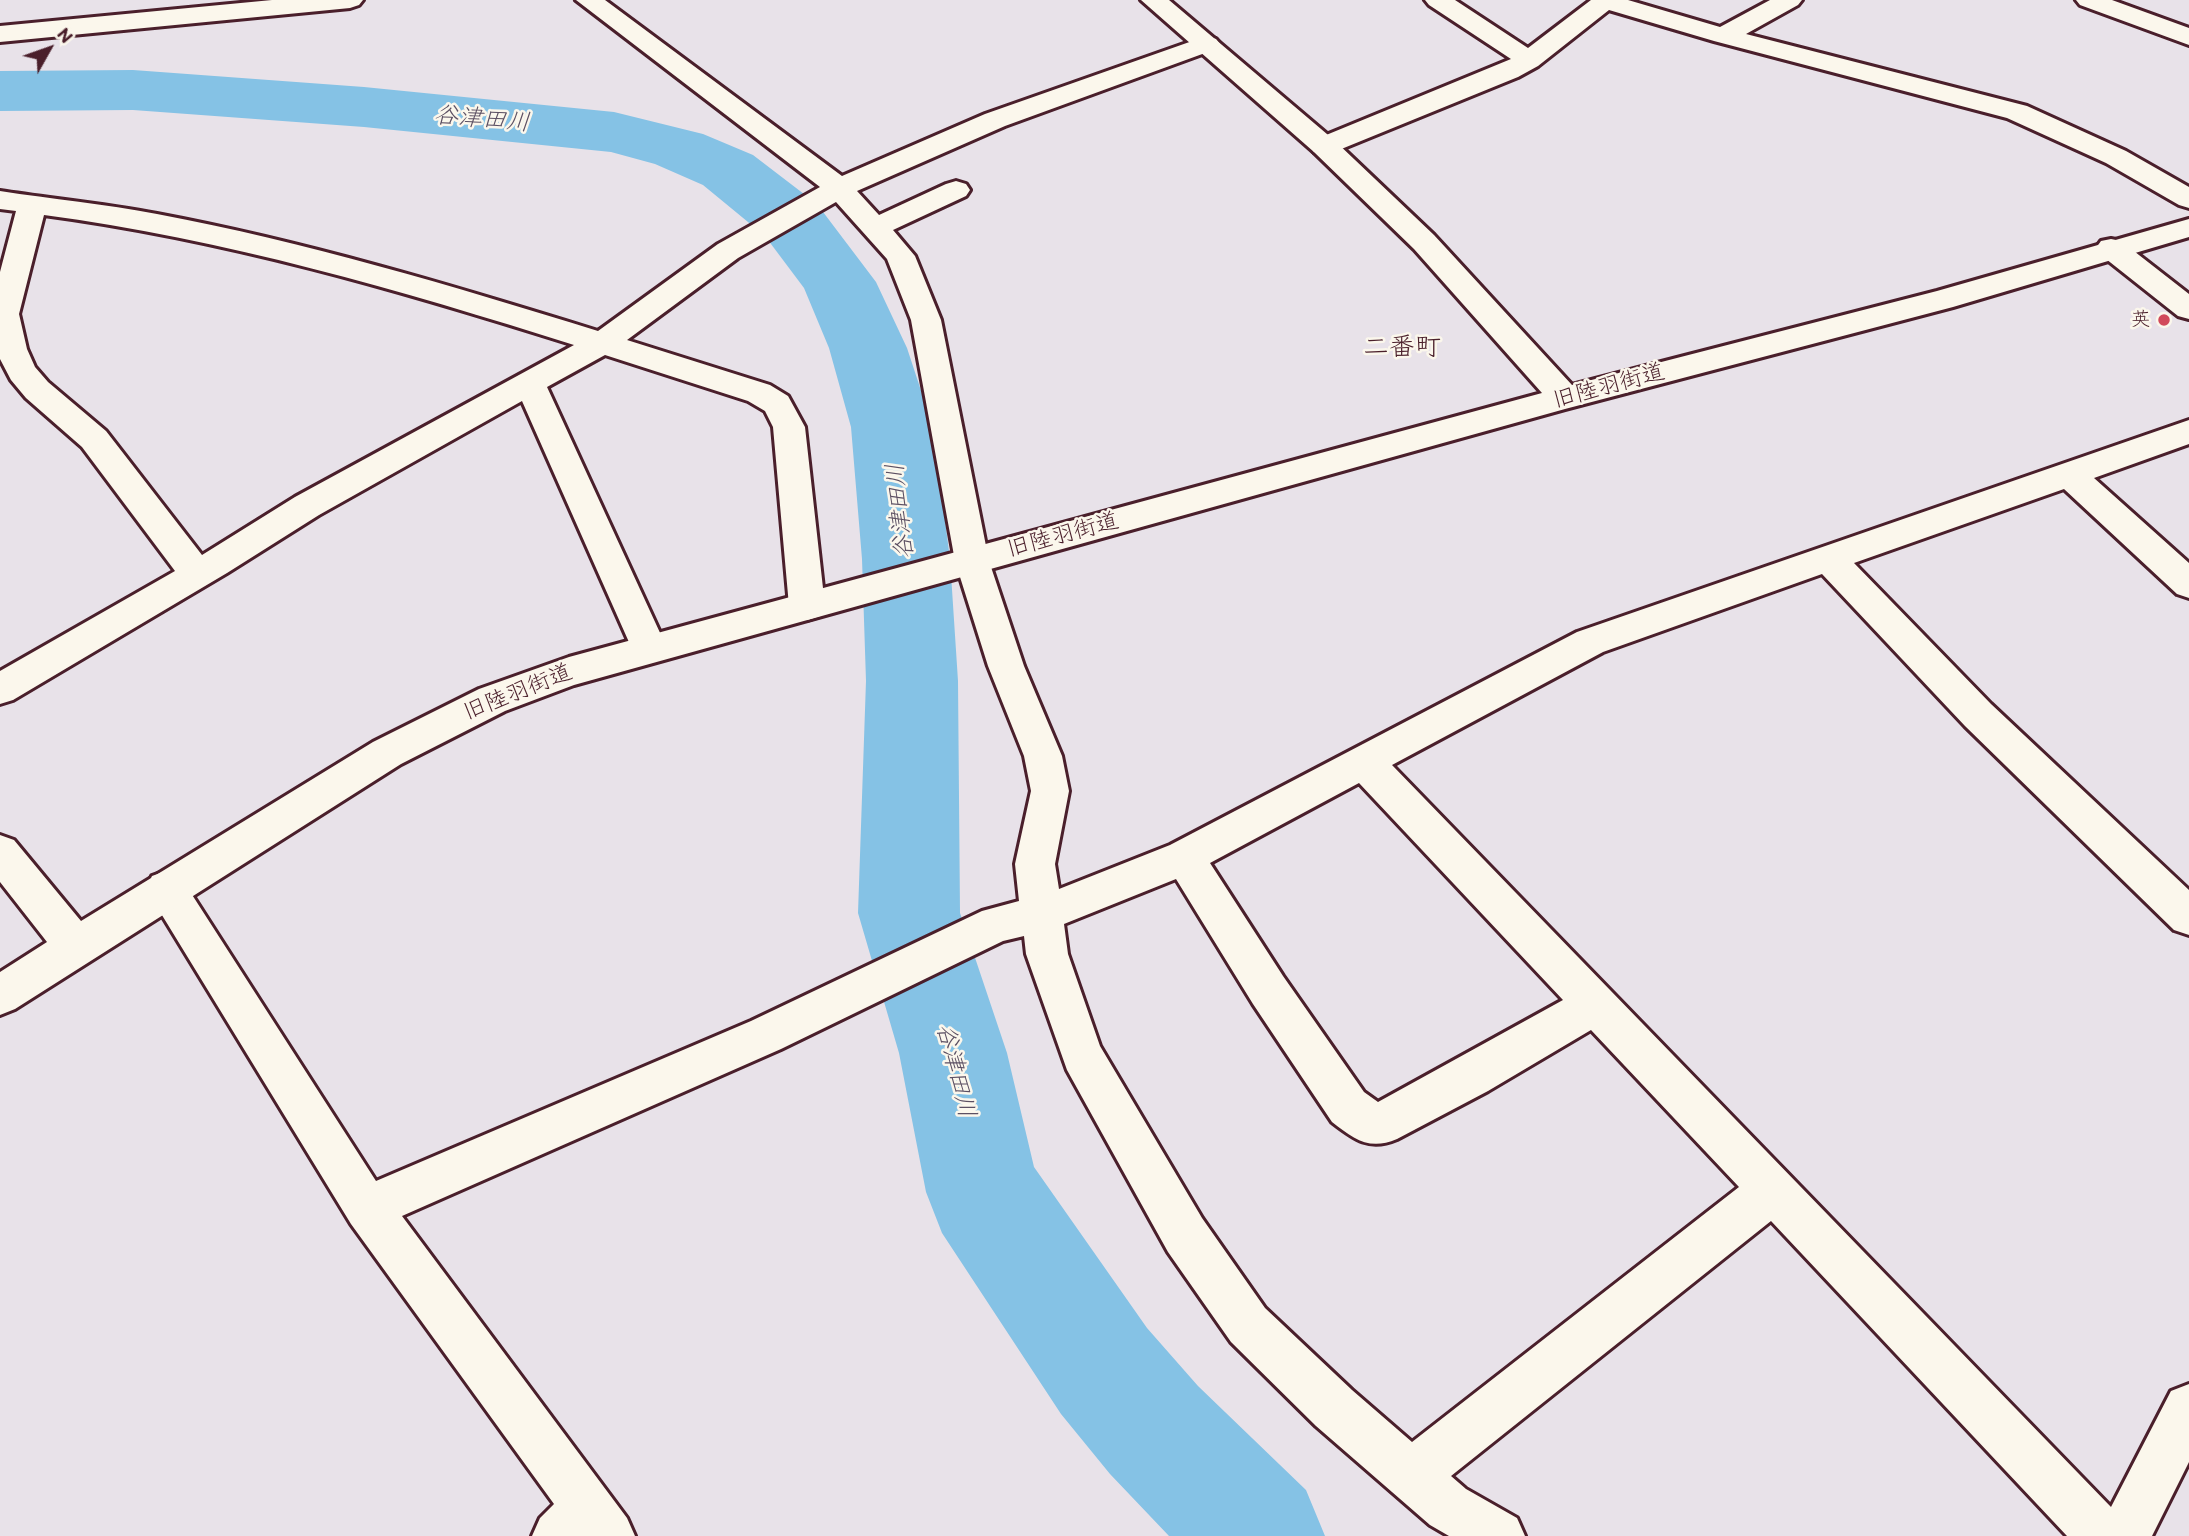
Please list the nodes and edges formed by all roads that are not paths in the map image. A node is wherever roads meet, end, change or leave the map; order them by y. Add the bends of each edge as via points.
1 (344, 0) edge
2 (350, 0) edge
3 (589, 0) edge
4 (1154, 0) edge
5 (1438, 0) edge
6 (1789, 0) edge
7 (2089, 0) edge
8 (1605, 1) edge
9 (2109, 5) edge
10 (129, 10) edge
11 (0, 34) edge
12 (1723, 36) junction
13 (2189, 37) edge
14 (1207, 44) junction
15 (1529, 60) junction
16 (1324, 146) junction
17 (839, 188) junction
18 (956, 190) dead end
19 (2189, 199) edge
20 (0, 200) edge
21 (32, 205) junction
22 (876, 227) junction
23 (2189, 228) edge
24 (2111, 248) junction
25 (2189, 309) edge
26 (602, 342) junction
27 (530, 384) junction
28 (1565, 398) junction
29 (2189, 432) edge
30 (2069, 474) junction
31 (1828, 558) junction
32 (959, 565) junction
33 (197, 574) junction
34 (2189, 584) edge
35 (819, 602) junction
36 (649, 648) junction
37 (0, 688) edge
38 (1364, 762) junction
39 (0, 852) edge
40 (1184, 857) junction
41 (166, 889) junction
42 (1042, 914) junction
43 (2189, 917) edge
44 (77, 947) junction
45 (0, 995) edge
46 (1596, 1004) junction
47 (1773, 1190) junction
48 (367, 1208) junction
49 (2189, 1409) edge
50 (1411, 1475) junction
51 (585, 1527) edge
52 (1499, 1536) edge
53 (2102, 1536) edge
54 (2124, 1536) edge

1 - 2 street
1 - 10 street
3 - 17 street
4 - 14 street
5 - 15 street
6 - 12 street
7 - 9 street
8 - 12 street
8 - 15 street
9 - 13 street
10 - 11 street
12 - 19 street via 2017,112 2116,157
14 - 16 street
14 - 17 street via 995,120
15 - 16 street
16 - 28 street via 1424,242
17 - 22 street
17 - 26 street via 728,251
18 - 22 street
20 - 21 street
21 - 26 street via 176,226
21 - 33 street via 4,314 11,349 37,390 94,439
22 - 32 street via 900,256 926,320
23 - 24 street, 旧陸羽街道
24 - 25 street
24 - 28 street, 旧陸羽街道 via 1942,300
26 - 27 street
26 - 35 street via 759,393 777,404 789,427
27 - 33 street via 307,506
27 - 36 street
28 - 32 street, 旧陸羽街道
29 - 30 street
30 - 31 street
30 - 34 street
31 - 38 street via 1590,642
31 - 43 street via 1978,715
32 - 35 street, 旧陸羽街道
32 - 42 street via 1043,756 1050,791 1035,864
33 - 37 street
35 - 36 street, 旧陸羽街道
36 - 41 street, 旧陸羽街道 via 492,700 387,753
38 - 40 street
38 - 46 street
39 - 44 street
40 - 42 street
40 - 46 street via 1348,1107 1367,1121 1381,1124
41 - 44 street, 旧陸羽街道
41 - 48 street
42 - 48 street via 997,924 766,1035
42 - 50 street via 1047,954 1082,1055 1185,1235 1248,1325
44 - 45 street, 旧陸羽街道
46 - 47 street
47 - 50 street
47 - 53 street
48 - 51 street
49 - 54 street
50 - 52 street via 1448,1507

